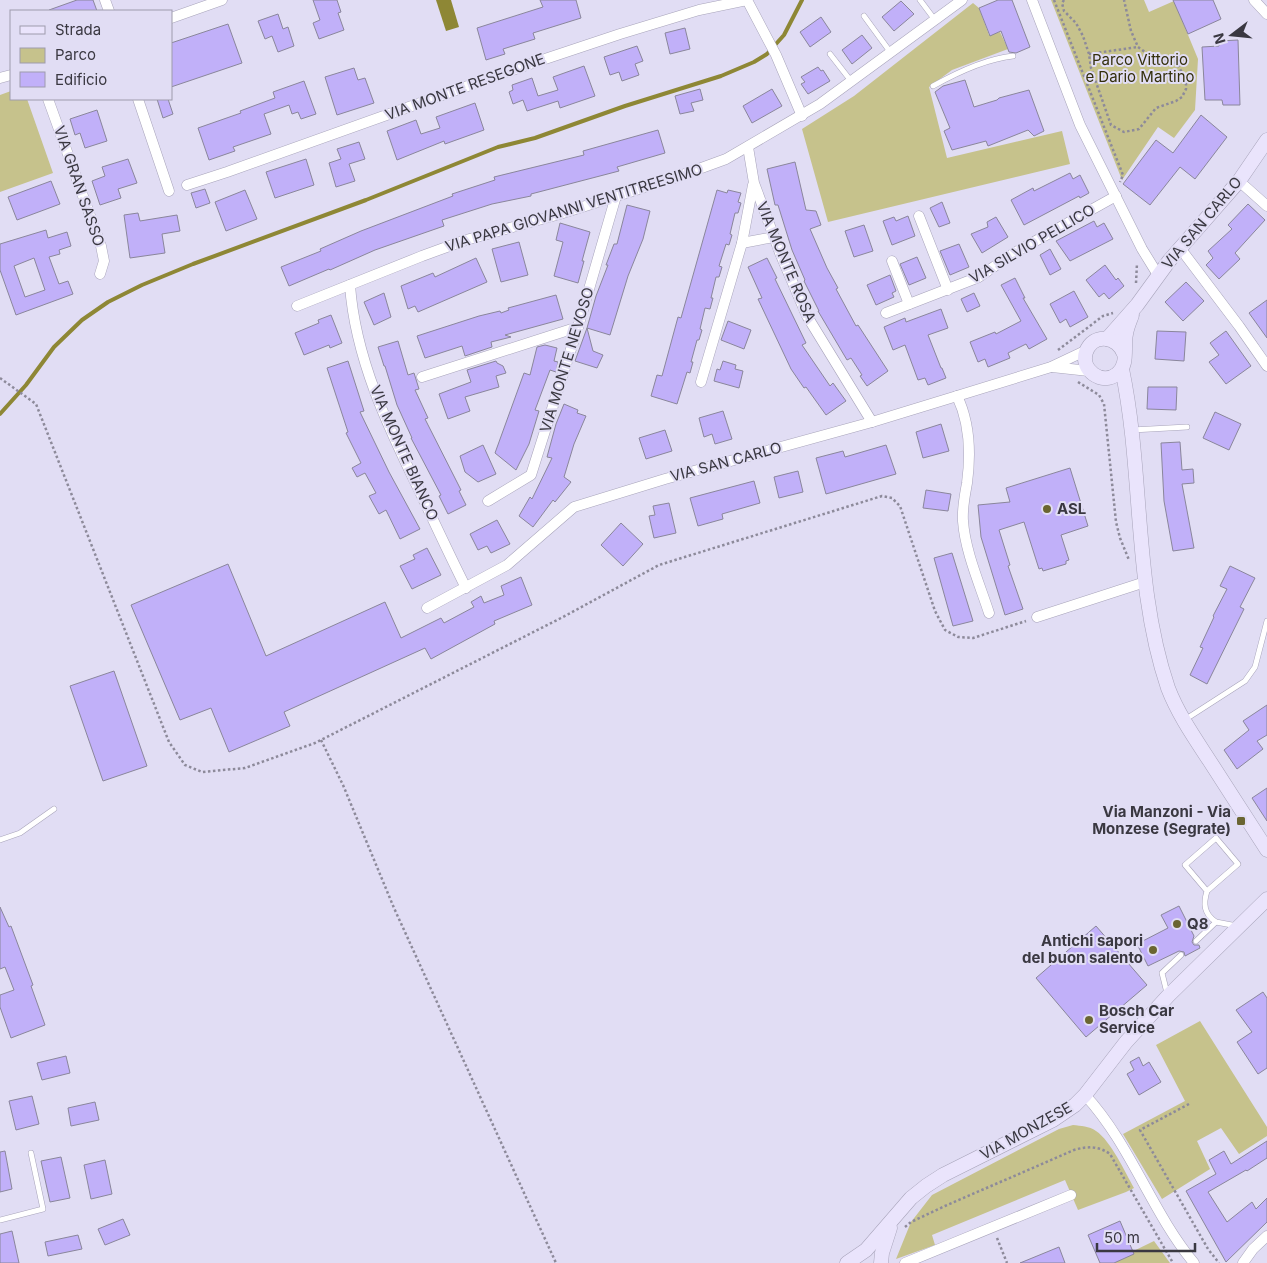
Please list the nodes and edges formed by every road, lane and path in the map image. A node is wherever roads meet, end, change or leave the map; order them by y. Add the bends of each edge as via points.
1 (222, 0) edge
2 (747, 0) edge
3 (920, 0) edge
4 (962, 0) edge
5 (1032, 0) edge
6 (1054, 0) edge
7 (1124, 0) edge
8 (1254, 0) edge
9 (1063, 2) edge
10 (1056, 4) junction
11 (1267, 14) edge
12 (864, 16) dead end
13 (172, 18) edge
14 (935, 20) junction
15 (1138, 47) junction
16 (891, 53) junction
17 (830, 54) dead end
18 (1089, 54) junction
19 (1013, 56) dead end
20 (1091, 68) junction
21 (1083, 72) junction
22 (852, 82) junction
23 (933, 86) dead end
24 (48, 100) edge
25 (138, 100) edge
26 (802, 116) junction
27 (1267, 140) edge
28 (748, 147) junction
29 (1239, 181) junction
30 (754, 183) junction
31 (187, 185) dead end
32 (169, 191) dead end
33 (616, 196) junction
34 (1116, 196) junction
35 (1267, 206) edge
36 (919, 216) dead end
37 (774, 237) junction
38 (742, 243) junction
39 (1180, 248) junction
40 (1137, 259) dead end
41 (892, 261) dead end
42 (100, 274) dead end
43 (1158, 275) junction
44 (350, 284) junction
45 (1136, 284) dead end
46 (948, 290) junction
47 (909, 304) junction
48 (1137, 305) junction
49 (297, 306) dead end
50 (1114, 312) dead end
51 (886, 313) dead end
52 (578, 327) junction
53 (1107, 339) junction
54 (1087, 350) junction
55 (1052, 354) dead end
56 (1124, 354) junction
57 (1051, 366) junction
58 (1267, 366) edge
59 (1122, 369) junction
60 (1090, 371) junction
61 (422, 377) dead end
62 (0, 378) edge
63 (1110, 378) junction
64 (701, 382) dead end
65 (957, 396) junction
66 (872, 422) junction
67 (1131, 426) junction
68 (1187, 427) dead end
69 (488, 501) dead end
70 (1145, 582) junction
71 (466, 588) junction
72 (427, 608) dead end
73 (989, 613) dead end
74 (1037, 617) joint
75 (1267, 621) edge
76 (1183, 721) junction
77 (321, 740) junction
78 (54, 808) dead end
79 (0, 840) edge
80 (1267, 850) edge
81 (1207, 891) junction
82 (1267, 899) edge
83 (1216, 922) junction
84 (1237, 926) junction
85 (1196, 941) dead end
86 (1182, 955) dead end
87 (1168, 996) junction
88 (1085, 1095) junction
89 (1189, 1104) dead end
90 (31, 1153) dead end
91 (1071, 1195) dead end
92 (896, 1216) junction
93 (0, 1220) edge
94 (993, 1227) junction
95 (902, 1229) dead end
96 (1267, 1236) edge
97 (851, 1261) edge
98 (556, 1263) edge
99 (879, 1263) edge
100 (905, 1263) edge
101 (1007, 1263) edge
102 (1173, 1263) edge
103 (1194, 1263) edge
104 (1219, 1263) edge
105 (1243, 1263) edge

1 - 13 street
2 - 26 street via 776,55
2 - 31 street, VIA MONTE RESEGONE via 700,10 520,67
3 - 14 lane
4 - 14 street, VIA PAPA GIOVANNI VENTITREESIMO
5 - 34 street via 1080,125
6 - 10 path
7 - 15 path
8 - 11 street
9 - 10 path
9 - 18 path via 1064,11 1076,23
10 - 21 path
12 - 16 lane
14 - 16 street, VIA PAPA GIOVANNI VENTITREESIMO
15 - 18 path
15 - 20 path via 1156,59 1178,65 1186,81 1182,97 1156,108 1139,129 1124,132 1111,125
16 - 22 street, VIA PAPA GIOVANNI VENTITREESIMO
17 - 22 lane
18 - 20 path
19 - 23 lane via 996,58
20 - 21 path
21 - 34 path via 1123,175
22 - 26 street, VIA PAPA GIOVANNI VENTITREESIMO
24 - 42 street, VIA GRAN SASSO via 101,246 104,262
25 - 32 street
26 - 28 street, VIA PAPA GIOVANNI VENTITREESIMO
27 - 29 street, VIA SAN CARLO
28 - 30 street, VIA MONTE ROSA
28 - 33 street, VIA PAPA GIOVANNI VENTITREESIMO via 696,170
29 - 35 street
29 - 39 street, VIA SAN CARLO
30 - 37 street, VIA MONTE ROSA
30 - 38 street
33 - 44 street, VIA PAPA GIOVANNI VENTITREESIMO via 466,240
33 - 52 street, VIA MONTE NEVOSO
34 - 43 street
34 - 46 street, VIA SILVIO PELLICO via 1014,253 979,278
36 - 46 street
37 - 38 street
37 - 66 street, VIA MONTE ROSA via 807,316
38 - 64 street
39 - 43 street, VIA SAN CARLO
39 - 58 street
40 - 45 path
41 - 47 street
43 - 48 street, VIA SAN CARLO
44 - 49 street, VIA PAPA GIOVANNI VENTITREESIMO
44 - 71 street, VIA MONTE BIANCO via 356,330 379,401
46 - 47 street, VIA SILVIO PELLICO
47 - 51 street, VIA SILVIO PELLICO
48 - 53 street, VIA SAN CARLO
48 - 56 street, VIA SAN CARLO via 1126,329
50 - 55 path via 1103,316
52 - 61 street
52 - 69 street, VIA MONTE NEVOSO via 531,475
53 - 54 street via 1096,341
53 - 56 street via 1118,344
54 - 57 street, VIA SAN CARLO
54 - 60 street via 1085,360
56 - 59 street
57 - 60 street, VIA SAN CARLO
57 - 65 street, VIA SAN CARLO
59 - 63 street
59 - 67 street
60 - 63 street via 1099,377
62 - 77 path via 36,404 169,742 184,765 202,772 245,768
63 - 67 street via 1120,393
65 - 66 street, VIA SAN CARLO
65 - 73 street via 966,422 969,445 962,515 964,530
66 - 71 street, VIA SAN CARLO via 574,507 507,565
67 - 68 lane
67 - 70 street
70 - 74 street
70 - 76 street via 1162,665
71 - 72 street, VIA SAN CARLO
74 - 77 path via 973,638 949,633 935,611 900,506 892,498 882,496 659,565
75 - 76 lane via 1255,667 1245,681
76 - 80 street
77 - 98 path
78 - 79 lane via 20,832
81 - 81 lane via 1238,864 1216,838 1185,865
81 - 83 lane via 1205,906
82 - 84 street, VIA MONZESE
83 - 84 lane
83 - 85 lane
84 - 87 street, VIA MONZESE
86 - 87 lane via 1162,973
87 - 88 street, VIA MONZESE via 1126,1042
88 - 92 street, VIA MONZESE via 1060,1116 932,1182 911,1198
88 - 103 street via 1115,1134 1178,1243
89 - 104 path via 1140,1130
90 - 93 lane via 44,1209
91 - 94 street
92 - 97 street, VIA MONZESE via 866,1250
92 - 99 street, VIA MONZESE
94 - 100 street
94 - 101 path
95 - 102 path via 911,1222 1074,1150 1091,1148 1110,1154
96 - 105 street
97 - 99 street, VIA MONZESE via 869,1256

